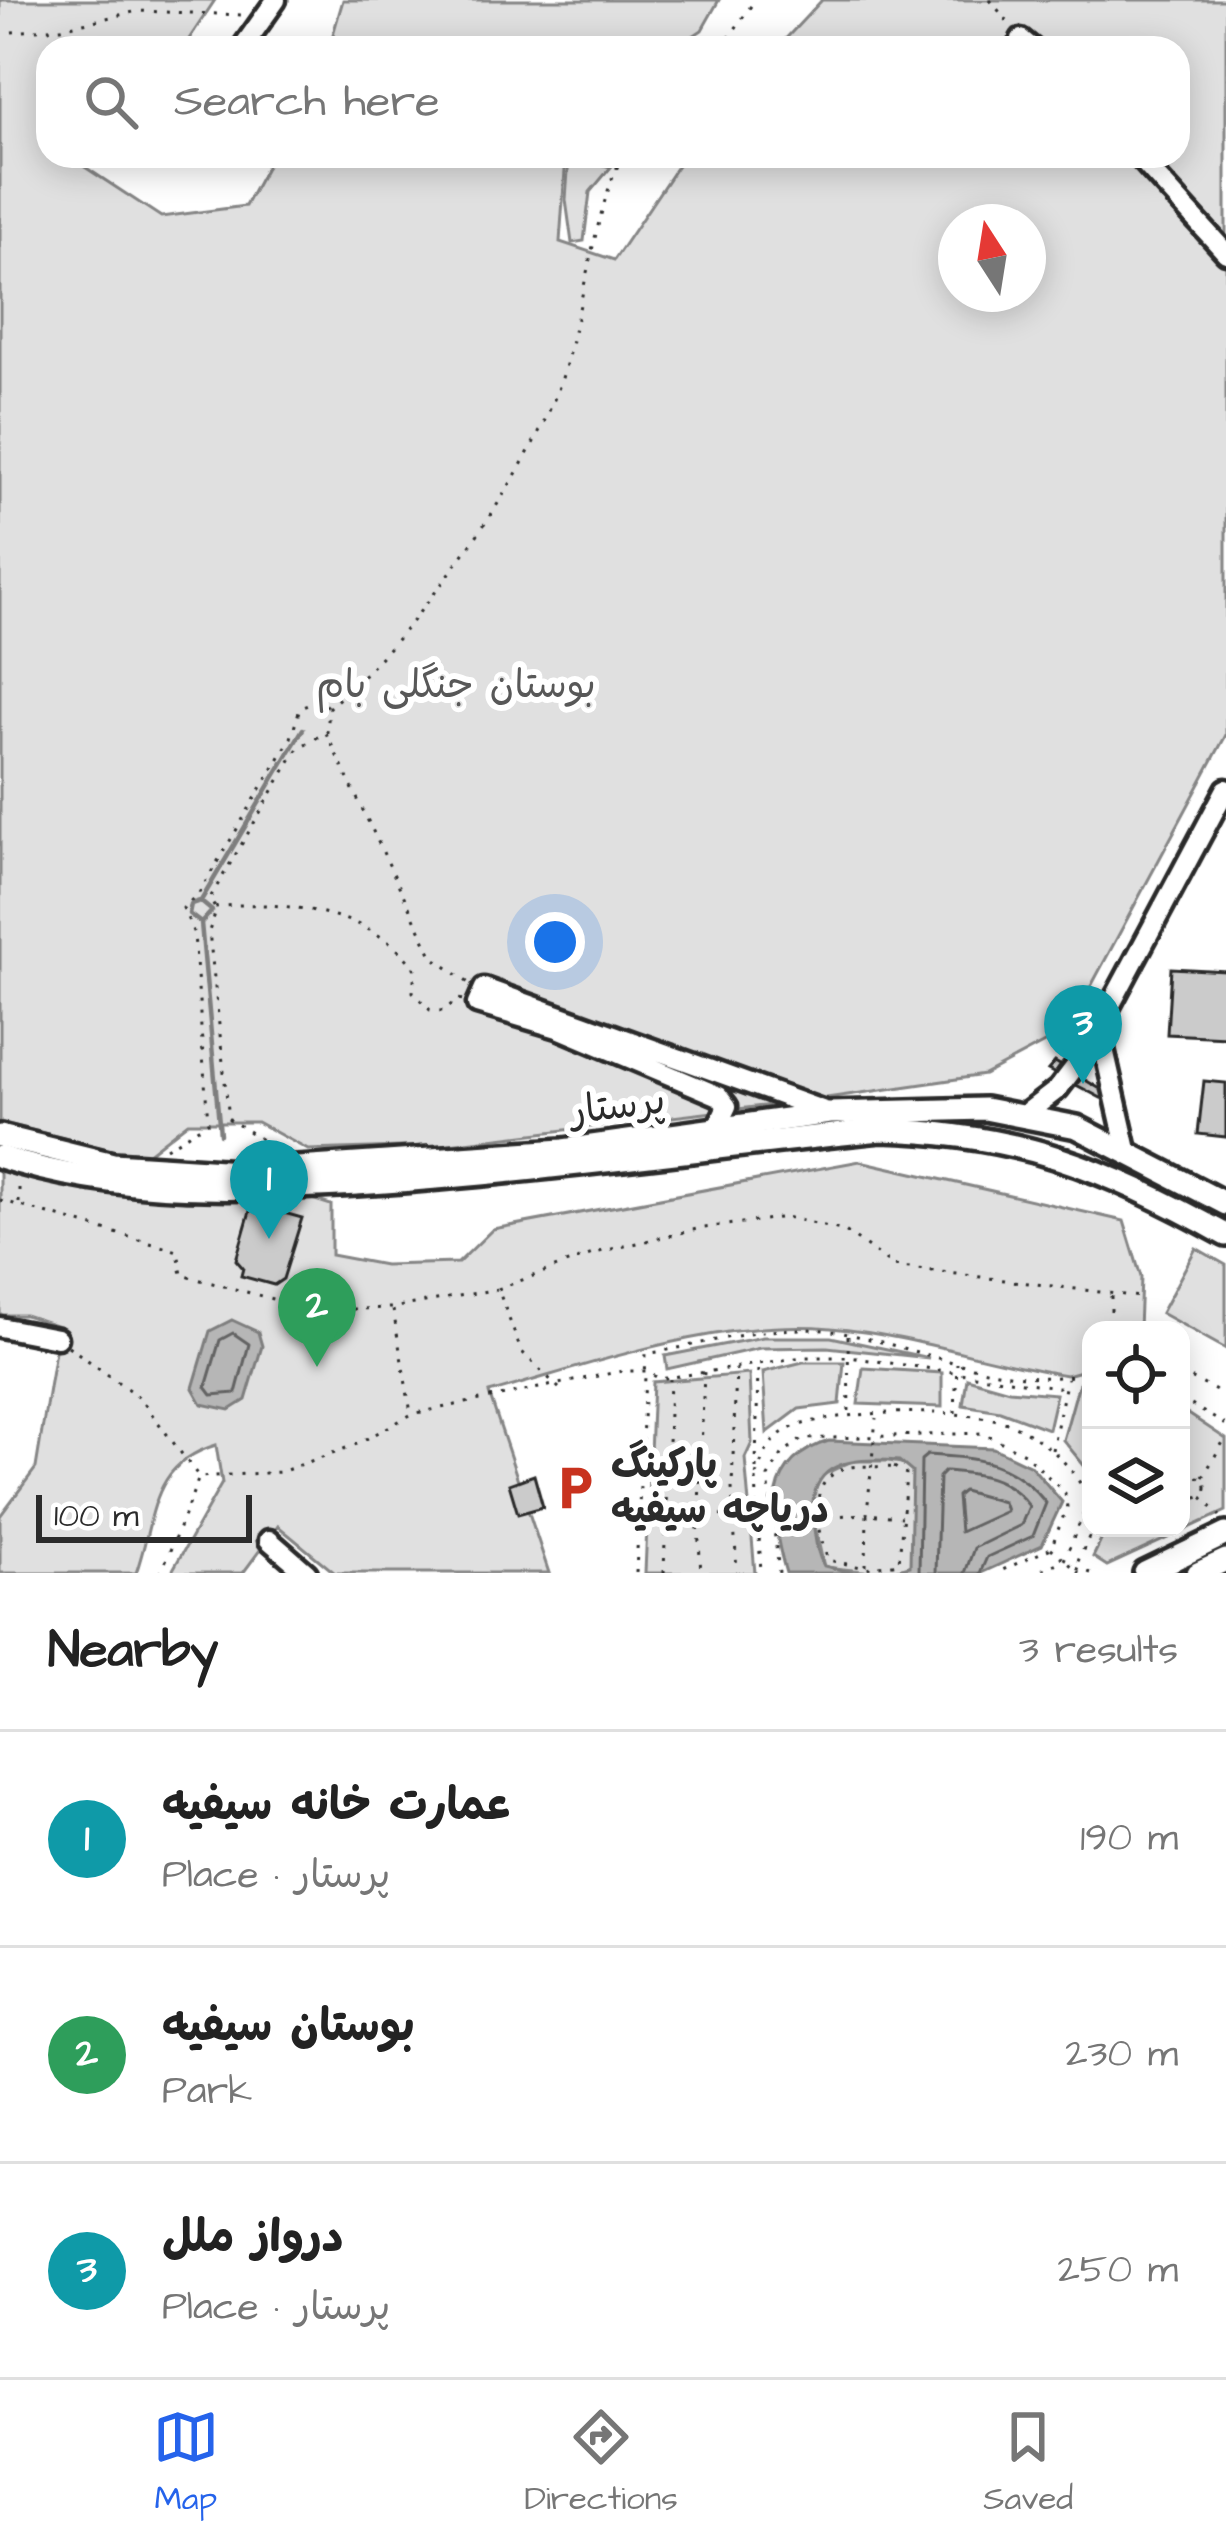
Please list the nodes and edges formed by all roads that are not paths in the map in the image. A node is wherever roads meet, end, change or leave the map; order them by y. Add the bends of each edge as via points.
1 (270, 8) edge
2 (250, 36) edge
3 (1149, 168) edge
4 (1226, 253) edge
5 (1226, 789) edge
6 (1100, 1027) junction
7 (830, 1113) junction
8 (1024, 1115) junction
9 (715, 1131) junction
10 (0, 1136) edge
11 (1126, 1150) junction
12 (9, 1160) edge
13 (1226, 1204) edge
14 (1226, 1235) edge
15 (0, 1327) edge
16 (57, 1338) road end
17 (1226, 1534) edge
18 (268, 1540) dead end
19 (1226, 1560) edge
20 (307, 1573) edge
21 (1145, 1573) edge
22 (1198, 1573) edge

1 - 2 street
3 - 4 street
5 - 6 street
6 - 8 street via 1058,1089
6 - 11 street
7 - 8 main road, پرستار via 920,1107
7 - 9 main road, پرستار
7 - 9 street via 480,996 719,1096 727,1106
8 - 11 main road, پرستار
9 - 10 main road, پرستار via 563,1150 155,1171
11 - 13 main road, پرستار
12 - 14 main road, پرستار via 137,1186 280,1189 929,1131 1063,1156
15 - 16 street
17 - 21 main road
18 - 20 street
19 - 22 main road

